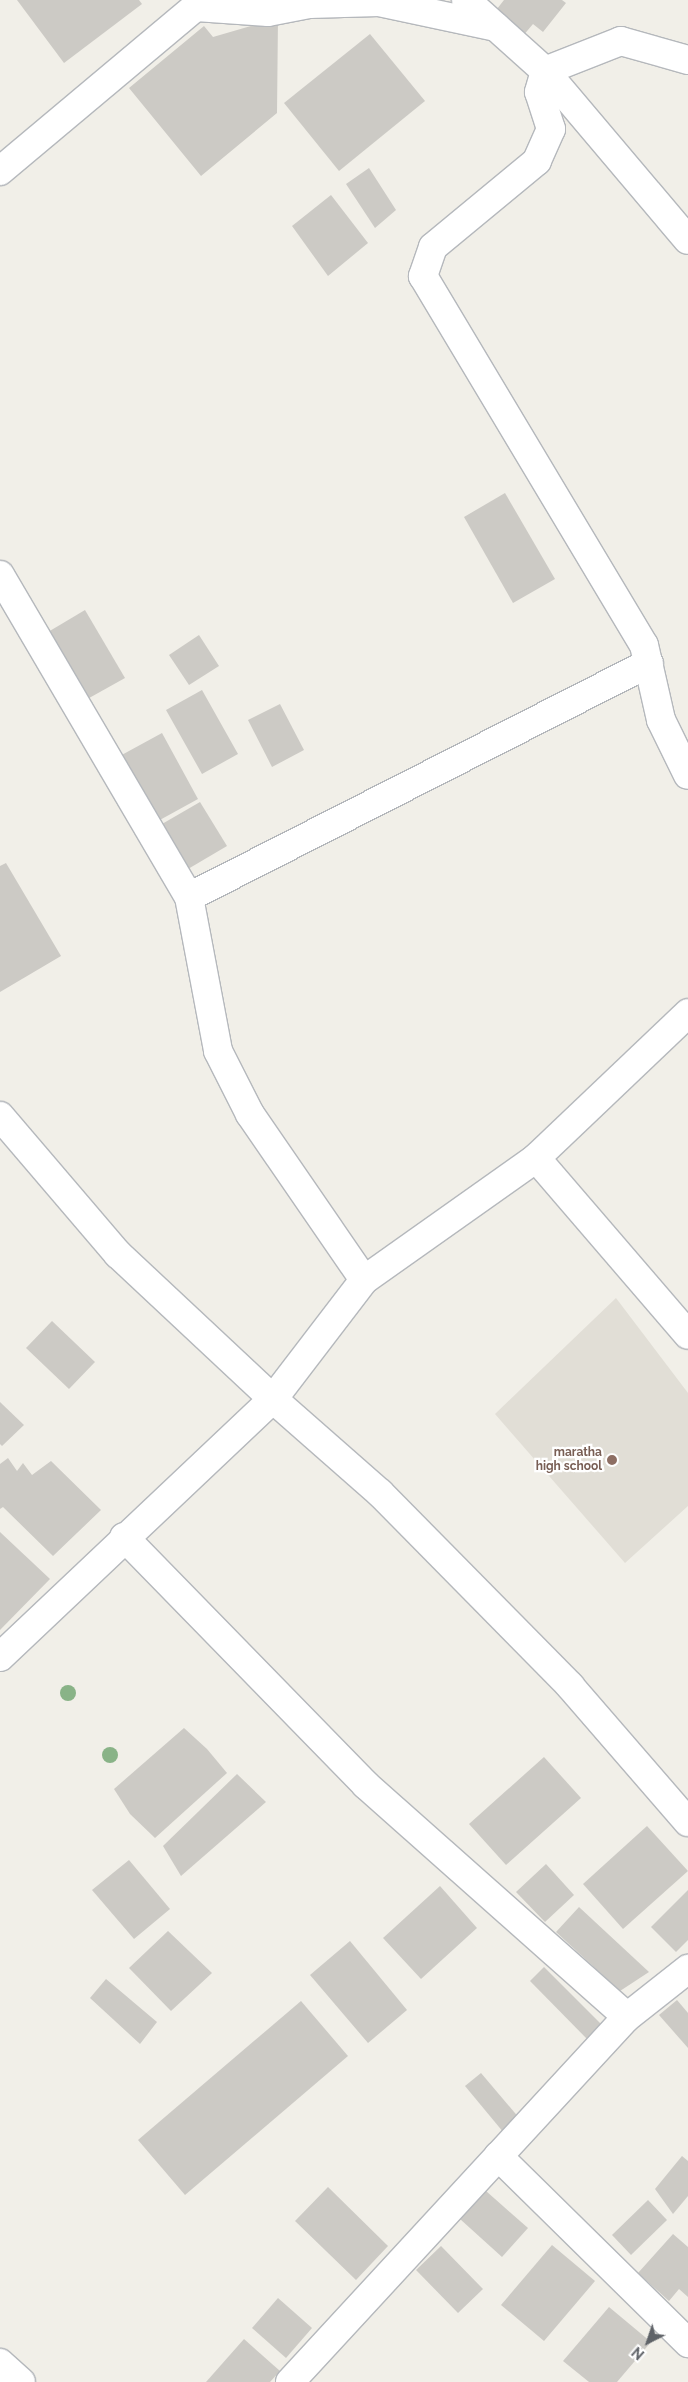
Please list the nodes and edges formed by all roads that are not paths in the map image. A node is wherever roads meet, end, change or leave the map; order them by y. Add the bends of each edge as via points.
1 (466, 0) edge
2 (200, 4) edge
3 (496, 27) junction
4 (688, 60) edge
5 (545, 71) junction
6 (0, 171) edge
7 (688, 240) edge
8 (0, 575) edge
9 (649, 663) junction
10 (688, 775) edge
11 (189, 897) junction
12 (688, 1012) edge
13 (0, 1116) edge
14 (536, 1158) junction
15 (364, 1280) junction
16 (688, 1335) edge
17 (273, 1399) junction
18 (124, 1537) junction
19 (0, 1657) edge
20 (688, 1822) edge
21 (688, 1969) edge
22 (627, 2017) junction
23 (498, 2156) junction
24 (688, 2343) edge
25 (0, 2362) edge
26 (21, 2382) edge
27 (290, 2382) edge

1 - 3 street
2 - 3 street via 268,12 309,4 379,2
2 - 6 street
3 - 5 street
4 - 5 street via 621,41
5 - 7 street
5 - 9 street via 539,92 552,129 537,161 433,247 424,276 644,645
8 - 11 street
9 - 10 street via 661,720
9 - 11 street
11 - 15 street via 218,1051 250,1114
12 - 14 street
13 - 17 street via 118,1254
14 - 15 street
14 - 16 street
15 - 17 street
17 - 18 street
17 - 20 street via 380,1493 570,1686
18 - 19 street
18 - 22 street via 366,1785
21 - 22 street
22 - 23 street
23 - 24 street
23 - 27 street
25 - 26 street

